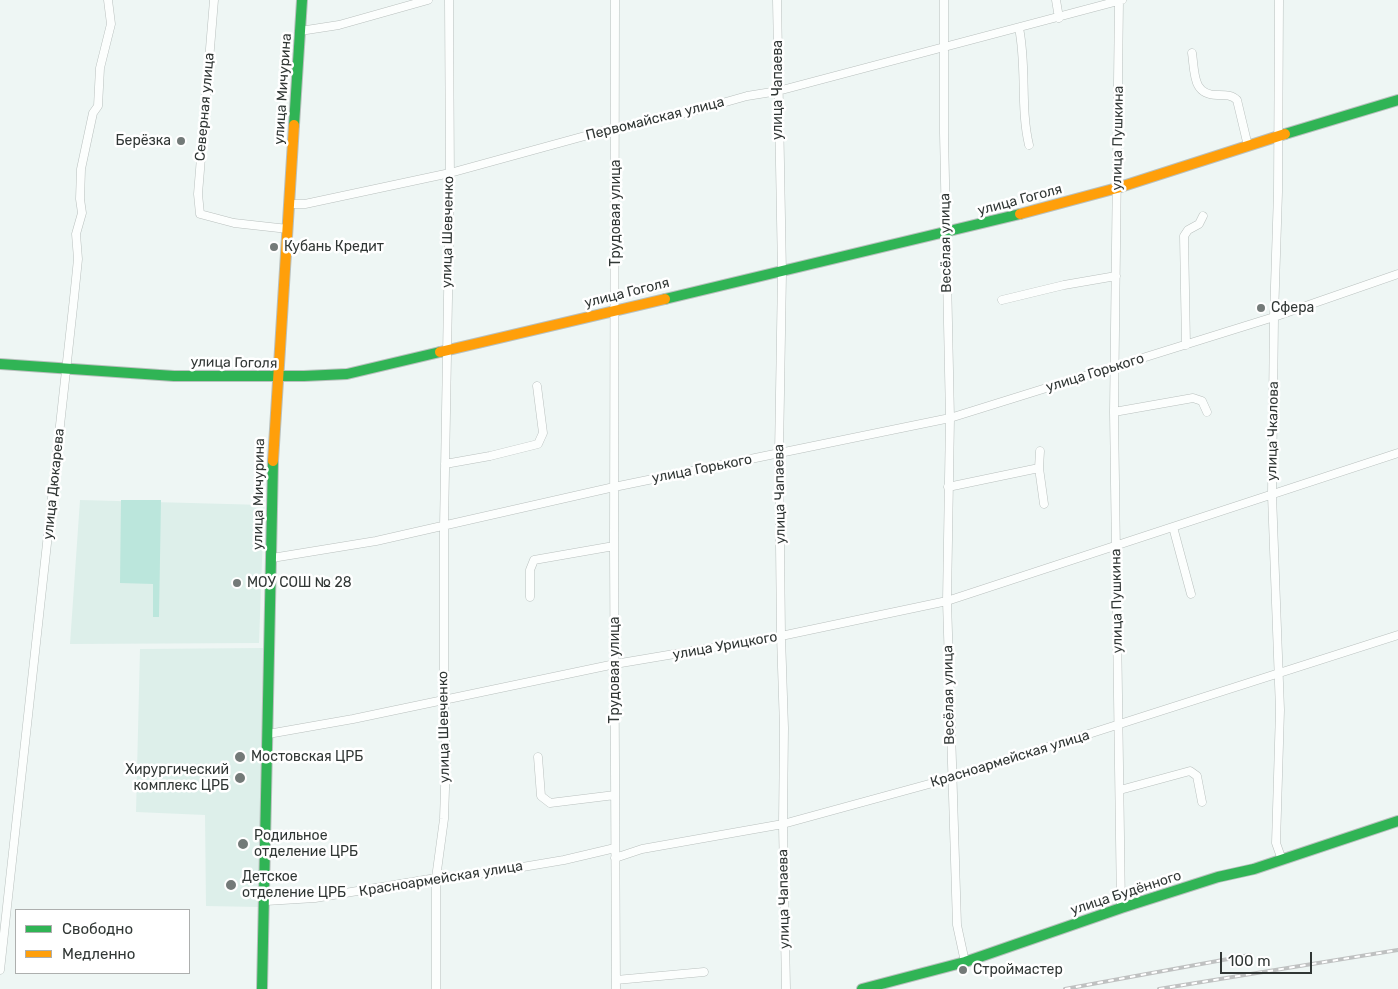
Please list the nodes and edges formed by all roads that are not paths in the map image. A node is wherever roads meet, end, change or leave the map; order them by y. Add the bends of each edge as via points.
1 (108, 0) edge
2 (214, 0) edge
3 (302, 0) edge
4 (428, 0) edge
5 (449, 0) edge
6 (616, 0) edge
7 (778, 0) edge
8 (944, 0) edge
9 (1056, 0) edge
10 (1120, 0) edge
11 (1279, 0) edge
12 (1059, 18) junction
13 (1019, 28) junction
14 (300, 31) junction
15 (944, 46) junction
16 (1192, 53) dead end
17 (778, 91) junction
18 (1398, 100) edge
19 (616, 129) junction
20 (1278, 136) junction
21 (1029, 145) dead end
22 (1248, 146) junction
23 (450, 173) junction
24 (1117, 188) junction
25 (289, 204) junction
26 (1203, 216) dead end
27 (288, 228) junction
28 (946, 233) junction
29 (782, 273) junction
30 (1398, 274) edge
31 (1116, 276) junction
32 (1002, 300) dead end
33 (615, 312) junction
34 (1274, 317) junction
35 (1186, 345) junction
36 (448, 349) junction
37 (0, 364) edge
38 (1115, 368) junction
39 (67, 371) junction
40 (277, 378) junction
41 (537, 386) dead end
42 (1114, 412) junction
43 (1206, 412) dead end
44 (950, 418) junction
45 (1040, 451) dead end
46 (780, 453) junction
47 (1398, 453) edge
48 (445, 464) junction
49 (1039, 468) junction
50 (614, 486) junction
51 (948, 487) junction
52 (1272, 495) junction
53 (1044, 504) dead end
54 (444, 526) junction
55 (1173, 527) junction
56 (614, 546) junction
57 (1115, 548) junction
58 (272, 558) junction
59 (1191, 594) dead end
60 (530, 597) dead end
61 (947, 601) junction
62 (1398, 635) edge
63 (781, 636) junction
64 (615, 664) junction
65 (1278, 673) junction
66 (444, 700) junction
67 (1120, 725) junction
68 (268, 734) junction
69 (538, 757) dead end
70 (951, 778) junction
71 (1120, 790) junction
72 (615, 795) junction
73 (1202, 802) dead end
74 (1398, 821) edge
75 (783, 824) junction
76 (615, 848) junction
77 (615, 858) junction
78 (1282, 860) junction
79 (436, 878) junction
80 (266, 901) junction
81 (1121, 908) junction
82 (965, 962) junction
83 (0, 970) edge
84 (704, 972) dead end
85 (616, 980) junction
86 (262, 989) edge
87 (436, 989) edge
88 (616, 989) edge
89 (786, 989) edge
90 (862, 989) edge

1 - 39 street, улица Дюкарева via 111,24 100,68 98,106 93,113 81,169 82,213 76,234 78,259
2 - 27 street, Северная улица via 198,194 200,214 234,223
3 - 14 street, улица Мичурина
4 - 14 street via 338,25
5 - 23 street, улица Шевченко
6 - 19 street, Трудовая улица
7 - 17 street, улица Чапаева
8 - 15 street, Весёлая улица
9 - 12 street
10 - 12 street, Первомайская улица
10 - 24 street, улица Пушкина
11 - 20 street, улица Чкалова
12 - 13 street, Первомайская улица
13 - 15 street, Первомайская улица
13 - 21 street via 1025,81 1025,129
14 - 25 street, улица Мичурина
15 - 17 street, Первомайская улица
15 - 28 street, Весёлая улица
16 - 22 street via 1196,82 1202,92 1209,96 1233,96 1237,100
17 - 19 street, Первомайская улица
17 - 29 street, улица Чапаева
18 - 20 street, улица Гоголя
19 - 23 street, Первомайская улица
19 - 33 street, Трудовая улица
20 - 22 street, улица Гоголя
20 - 34 street, улица Чкалова
22 - 24 street, улица Гоголя
23 - 25 street, Первомайская улица via 305,204
23 - 36 street, улица Шевченко
24 - 28 street, улица Гоголя
24 - 31 street, улица Пушкина
25 - 27 street, улица Мичурина
26 - 35 street via 1199,224 1184,236
27 - 40 street, улица Мичурина
28 - 29 street, улица Гоголя
28 - 44 street, Весёлая улица
29 - 33 street, улица Гоголя via 675,295
29 - 46 street, улица Чапаева
30 - 34 street, улица Горького
31 - 32 street
31 - 38 street, улица Пушкина
33 - 36 street, улица Гоголя
33 - 50 street, Трудовая улица
34 - 35 street, улица Горького
34 - 52 street, улица Чкалова
35 - 38 street, улица Горького
36 - 40 street, улица Гоголя via 347,374
36 - 48 street, улица Шевченко via 445,360
37 - 39 street, улица Гоголя
38 - 42 street, улица Пушкина
38 - 44 street, улица Горького
39 - 40 street, улица Гоголя
39 - 83 street, улица Дюкарева
40 - 58 street, улица Мичурина
41 - 48 street via 543,433 538,444
42 - 43 street via 1193,398 1202,401
42 - 57 street, улица Пушкина
44 - 46 street, улица Горького
44 - 51 street, Весёлая улица
45 - 49 street
46 - 50 street, улица Горького
46 - 63 street, улица Чапаева
47 - 52 street, улица Урицкого
48 - 54 street, улица Шевченко
49 - 51 street
49 - 53 street
50 - 54 street, улица Горького
50 - 56 street, Трудовая улица
51 - 61 street, Весёлая улица
52 - 55 street, улица Урицкого
52 - 65 street, улица Чкалова
54 - 58 street, улица Горького
54 - 66 street, улица Шевченко
55 - 57 street, улица Урицкого
55 - 59 street
56 - 60 street via 534,560 530,570
56 - 64 street, Трудовая улица
57 - 61 street, улица Урицкого
57 - 67 street, улица Пушкина
58 - 68 street, улица Мичурина
61 - 63 street, улица Урицкого
61 - 70 street, Весёлая улица
62 - 65 street, Красноармейская улица
63 - 64 street, улица Урицкого
63 - 75 street, улица Чапаева
64 - 66 street, улица Урицкого
64 - 72 street, Трудовая улица
65 - 67 street, Красноармейская улица
65 - 78 street, улица Чкалова via 1276,843
66 - 68 street, улица Урицкого
66 - 79 street, улица Шевченко via 444,810
67 - 70 street, Красноармейская улица
67 - 71 street, улица Пушкина
68 - 80 street, улица Мичурина
69 - 72 street via 541,796 550,803
70 - 75 street, Красноармейская улица
70 - 82 street, Весёлая улица via 957,925
71 - 73 street via 1190,771 1196,776
71 - 81 street, улица Пушкина
72 - 76 street, Трудовая улица
74 - 78 street, улица Будённого
75 - 77 street, Красноармейская улица via 642,849
75 - 89 street, улица Чапаева
76 - 77 street, Трудовая улица
76 - 79 street, Красноармейская улица via 507,870
77 - 85 street, Трудовая улица
78 - 81 street, улица Будённого
79 - 80 street, Красноармейская улица via 332,896
79 - 87 street, улица Шевченко
80 - 86 street, улица Мичурина
81 - 82 street, улица Будённого
82 - 90 street, улица Будённого
84 - 85 street
85 - 88 street, Трудовая улица

